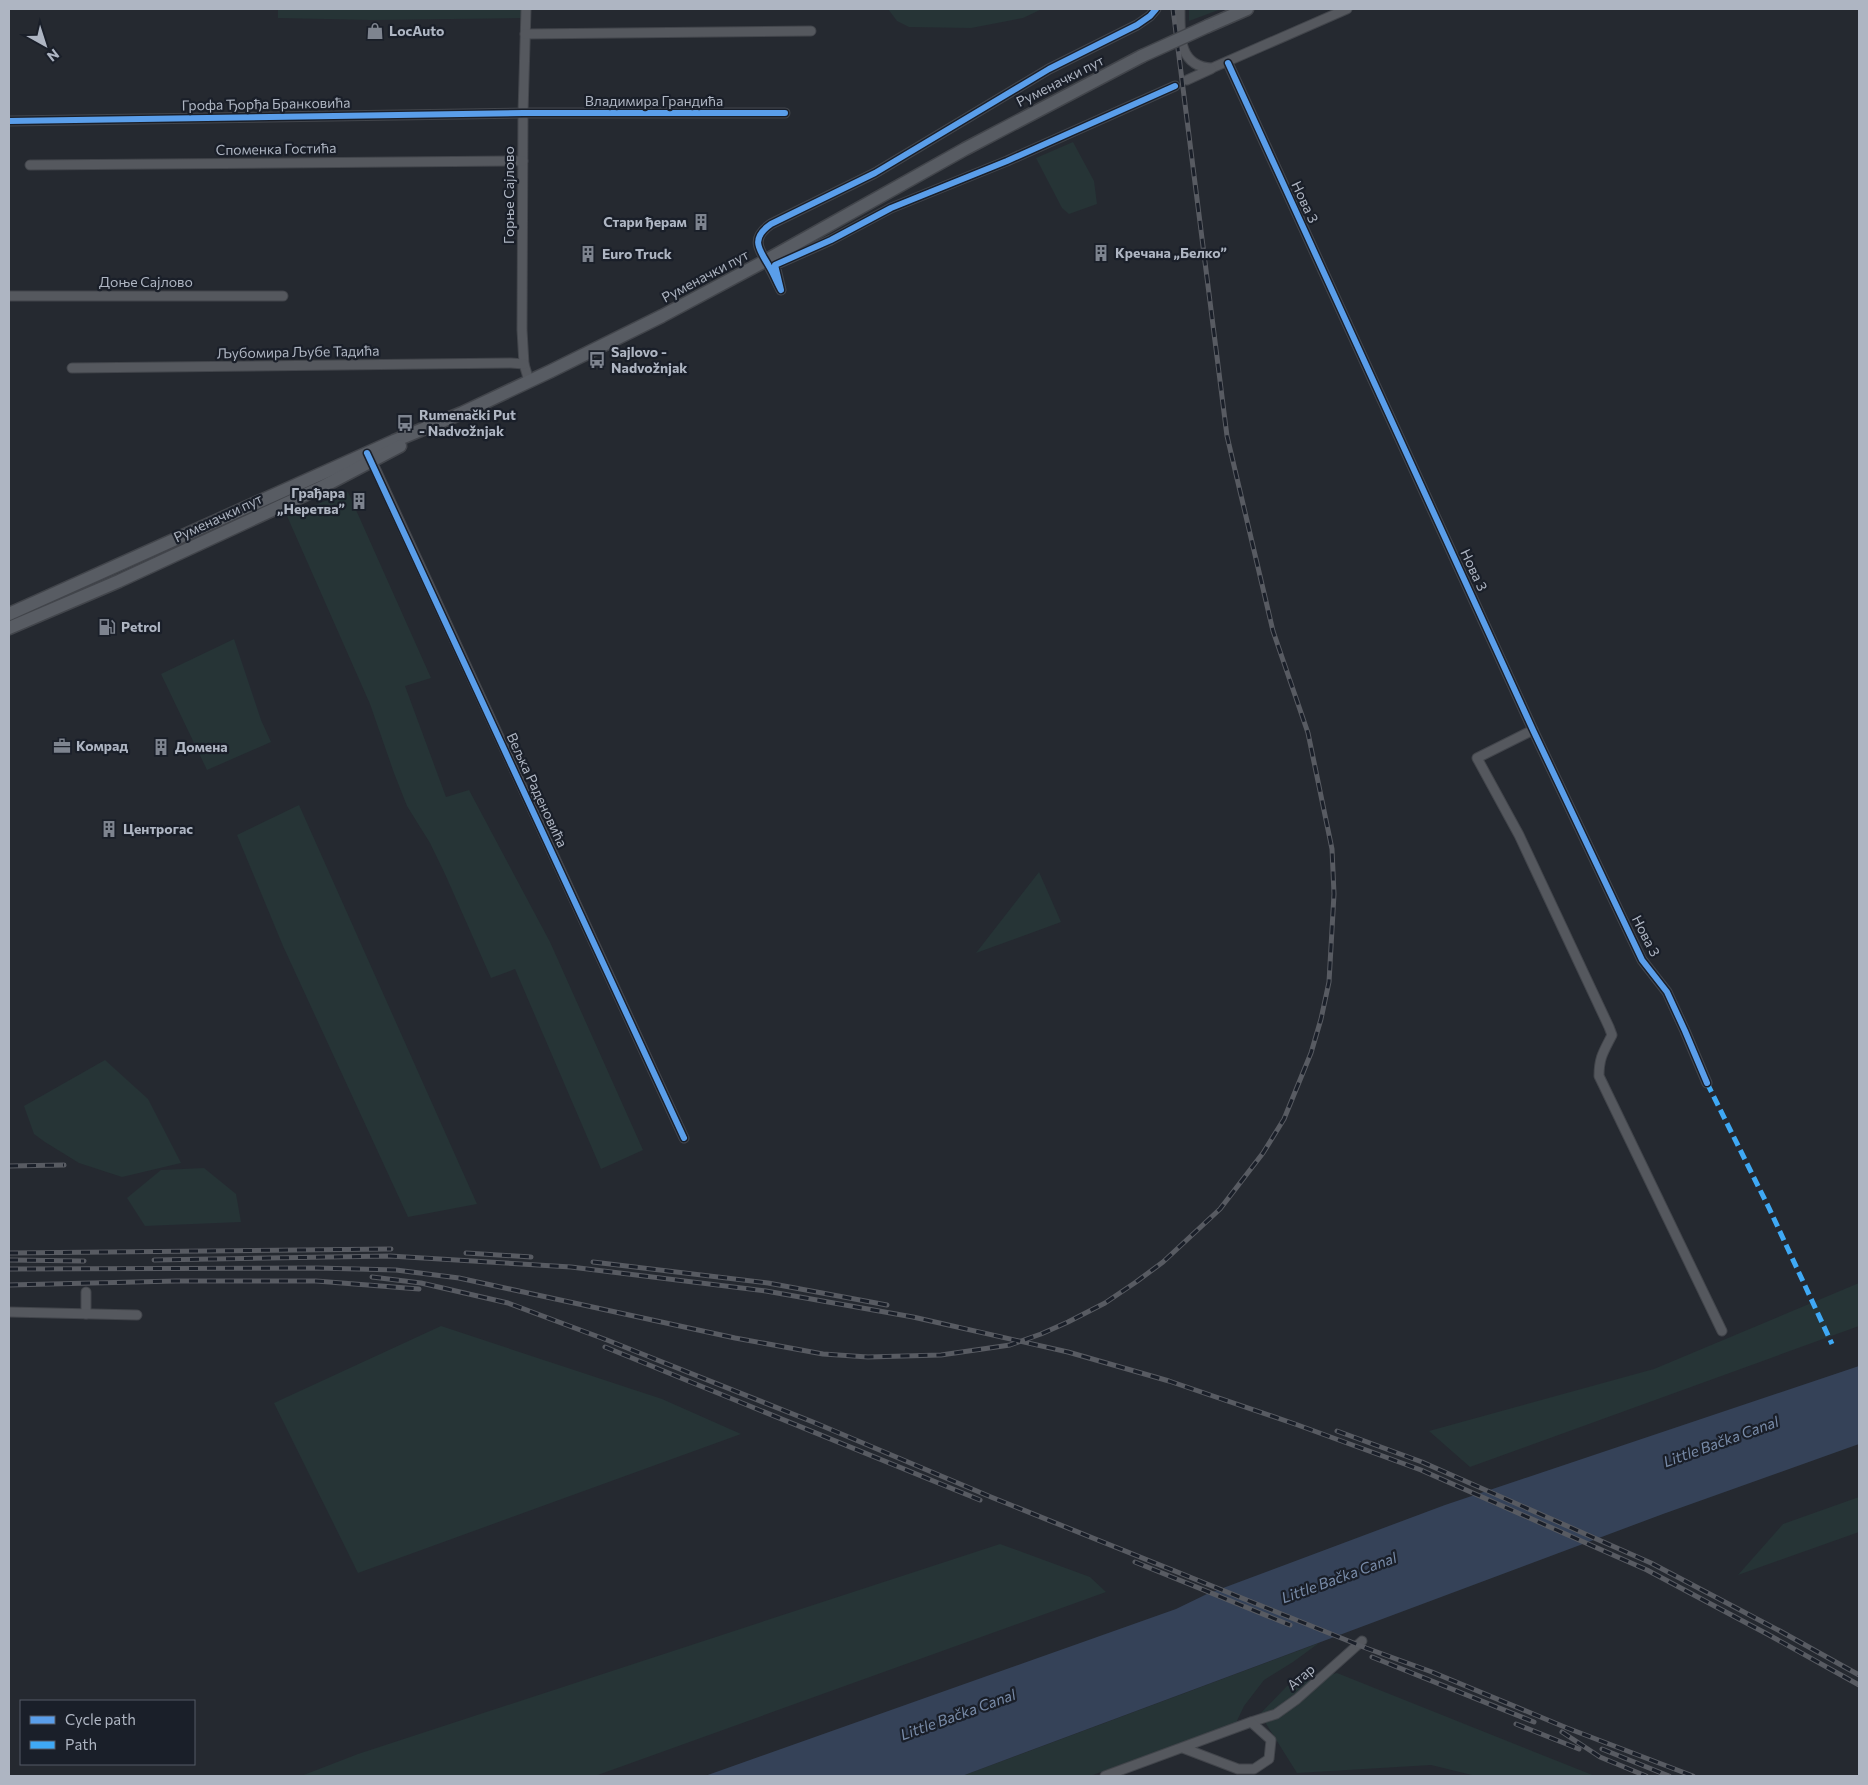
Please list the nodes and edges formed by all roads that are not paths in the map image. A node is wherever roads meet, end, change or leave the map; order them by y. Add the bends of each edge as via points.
1 (526, 9) edge
2 (1156, 9) edge
3 (1180, 9) edge
4 (1247, 9) edge
5 (1347, 9) edge
6 (811, 31) dead end
7 (525, 34) junction
8 (1228, 63) junction
9 (1215, 67) junction
10 (1187, 80) dead end
11 (1175, 86) dead end
12 (523, 113) junction
13 (785, 113) dead end
14 (9, 121) edge
15 (523, 160) junction
16 (30, 165) dead end
17 (765, 261) junction
18 (9, 296) edge
19 (282, 296) dead end
20 (524, 364) junction
21 (72, 368) dead end
22 (529, 381) junction
23 (370, 457) junction
24 (324, 479) junction
25 (9, 614) edge
26 (9, 628) edge
27 (1533, 730) junction
28 (1706, 1083) dead end
29 (684, 1138) dead end
30 (86, 1292) dead end
31 (9, 1312) edge
32 (86, 1314) junction
33 (137, 1315) dead end
34 (1722, 1330) dead end
35 (1362, 1641) dead end
36 (1251, 1722) junction
37 (1183, 1748) junction
38 (1105, 1776) edge

1 - 7 street, Горње Сајлово
2 - 17 street via 1137,25 1050,70 875,173 771,224 763,230 758,242
3 - 9 street via 1182,42 1188,57 1198,66
4 - 17 main road, Руменачки пут, bridge via 1142,56 965,148
5 - 8 street
6 - 7 street
7 - 12 street, Горње Сајлово
8 - 9 street
8 - 27 street, Нова 3
9 - 10 street
11 - 17 street via 892,208 775,266 780,290
12 - 13 street, Владимира Грандића
12 - 14 street, Грофа Ђорђа Бранковића
12 - 15 street, Горње Сајлово
15 - 16 street, Споменка Гостића
15 - 20 street, Горње Сајлово
17 - 22 main road, Руменачки пут
18 - 19 street, Доње Сајлово
20 - 21 street, Љубомира Љубе Тадића
20 - 22 street, Горње Сајлово
22 - 23 main road, Руменачки пут
23 - 24 main road, Руменачки пут
23 - 29 street, Вељка Раденовића
24 - 25 main road, Руменачки пут
24 - 26 main road, Руменачки пут via 119,580
27 - 28 street, Нова 3 via 1642,960 1671,1000
27 - 34 street via 1477,758 1519,835 1609,1027 1612,1035 1602,1051 1599,1076
30 - 32 street
31 - 32 street
32 - 33 street
35 - 36 street, Атар via 1283,1709
36 - 37 street, Атар
36 - 37 street via 1271,1740 1270,1759 1254,1769 1238,1769
37 - 38 street, Атар

